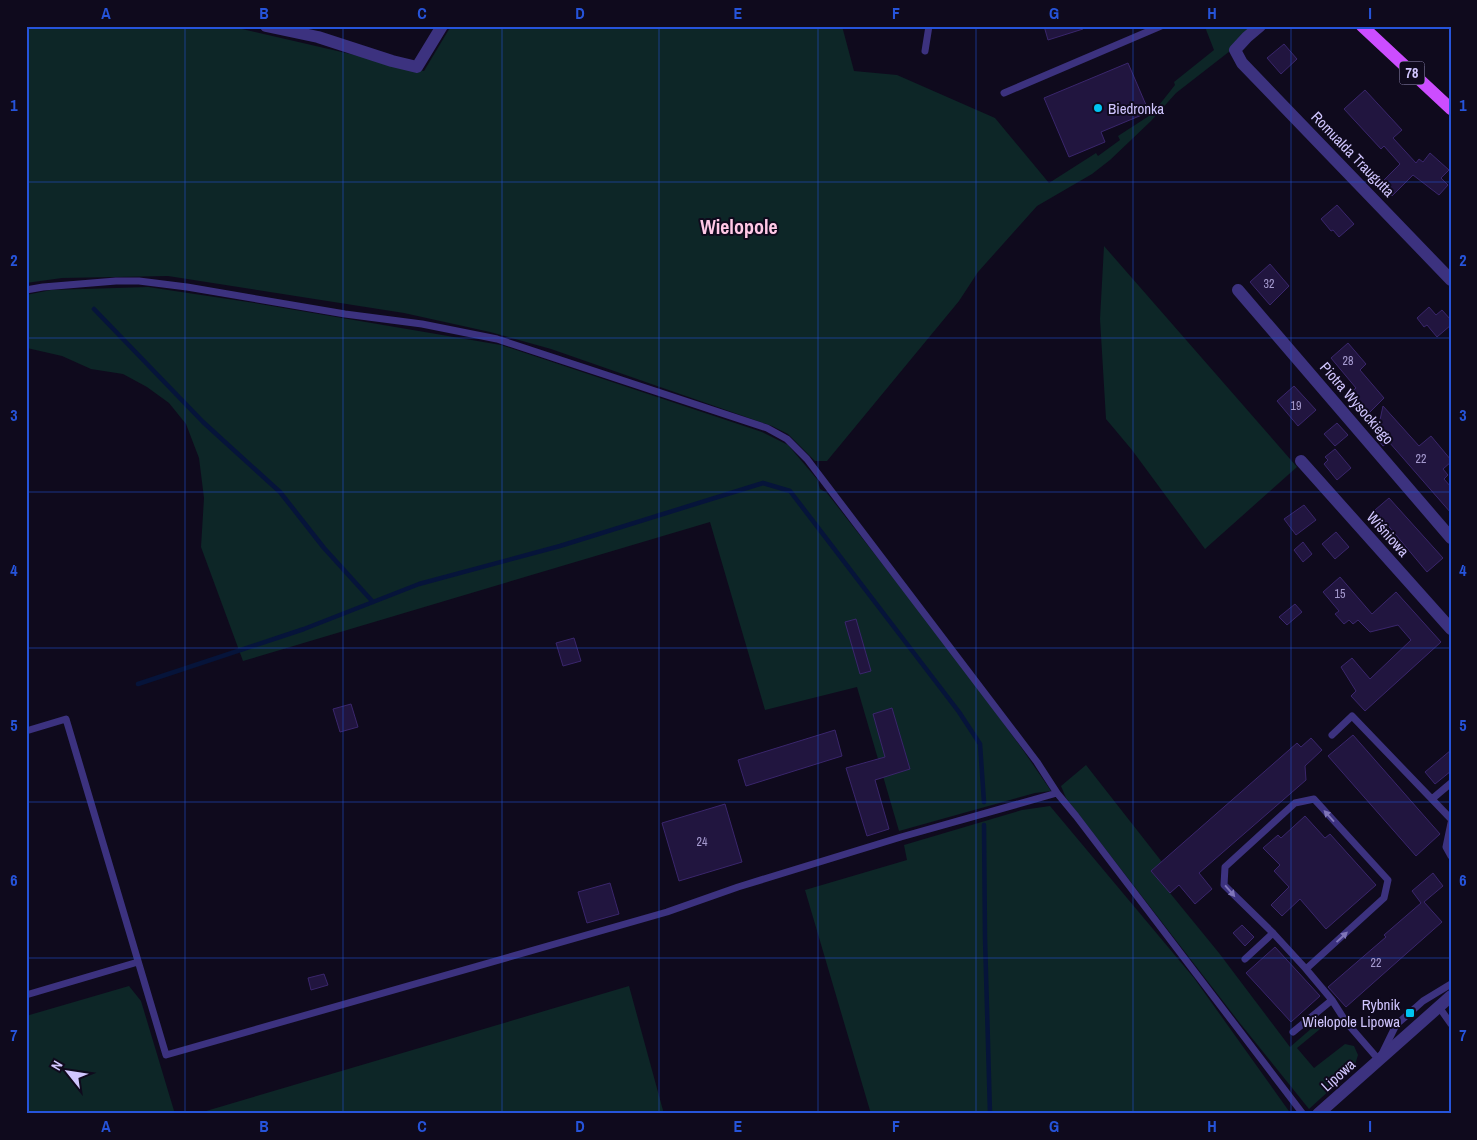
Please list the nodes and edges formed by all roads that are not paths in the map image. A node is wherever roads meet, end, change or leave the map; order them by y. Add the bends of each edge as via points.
1 (266, 26) edge
2 (442, 26) edge
3 (929, 26) edge
4 (1161, 26) edge
5 (1260, 26) edge
6 (1362, 26) edge
7 (925, 51) dead end
8 (1004, 93) dead end
9 (1451, 109) edge
10 (1451, 280) edge
11 (26, 290) edge
12 (1238, 290) dead end
13 (1301, 461) dead end
14 (1451, 538) edge
15 (1451, 628) edge
16 (26, 731) edge
17 (1332, 735) dead end
18 (1451, 783) edge
19 (1056, 793) junction
20 (1432, 799) junction
21 (1451, 818) edge
22 (1451, 823) edge
23 (1451, 856) edge
24 (1273, 934) junction
25 (1245, 959) dead end
26 (138, 962) junction
27 (1306, 969) junction
28 (1451, 984) edge
29 (26, 995) edge
30 (1451, 996) edge
31 (1332, 1000) junction
32 (1438, 1007) junction
33 (1451, 1024) edge
34 (1293, 1032) dead end
35 (1379, 1060) junction
36 (1303, 1114) edge
37 (1318, 1114) edge

1 - 2 street via 318,37 417,66
3 - 7 lane
4 - 8 lane
5 - 10 street, Romualda Traugutta via 1235,50 1242,63
6 - 9 main road, 78
11 - 19 lane via 139,281 422,324 497,339 767,428 787,439 807,459 1037,762
12 - 14 street, Piotra Wysockiego
13 - 15 street, Wiśniowa
16 - 26 lane via 66,719
17 - 20 lane via 1352,716
18 - 20 lane
19 - 26 lane via 901,837 667,912 166,1055
19 - 36 lane
20 - 21 lane
22 - 23 lane via 1446,847
24 - 25 lane
24 - 27 lane
27 -> 24 lane via 1384,898 1388,880 1314,799 1294,804 1226,867 1224,885
26 - 29 lane
27 - 31 lane
28 - 35 lane, Lipowa via 1423,1001 1396,1025
30 - 32 street, Lipowa
31 - 34 lane
31 - 35 lane via 1346,1022
32 - 33 lane
32 - 35 street, Lipowa
35 - 37 street, Lipowa

